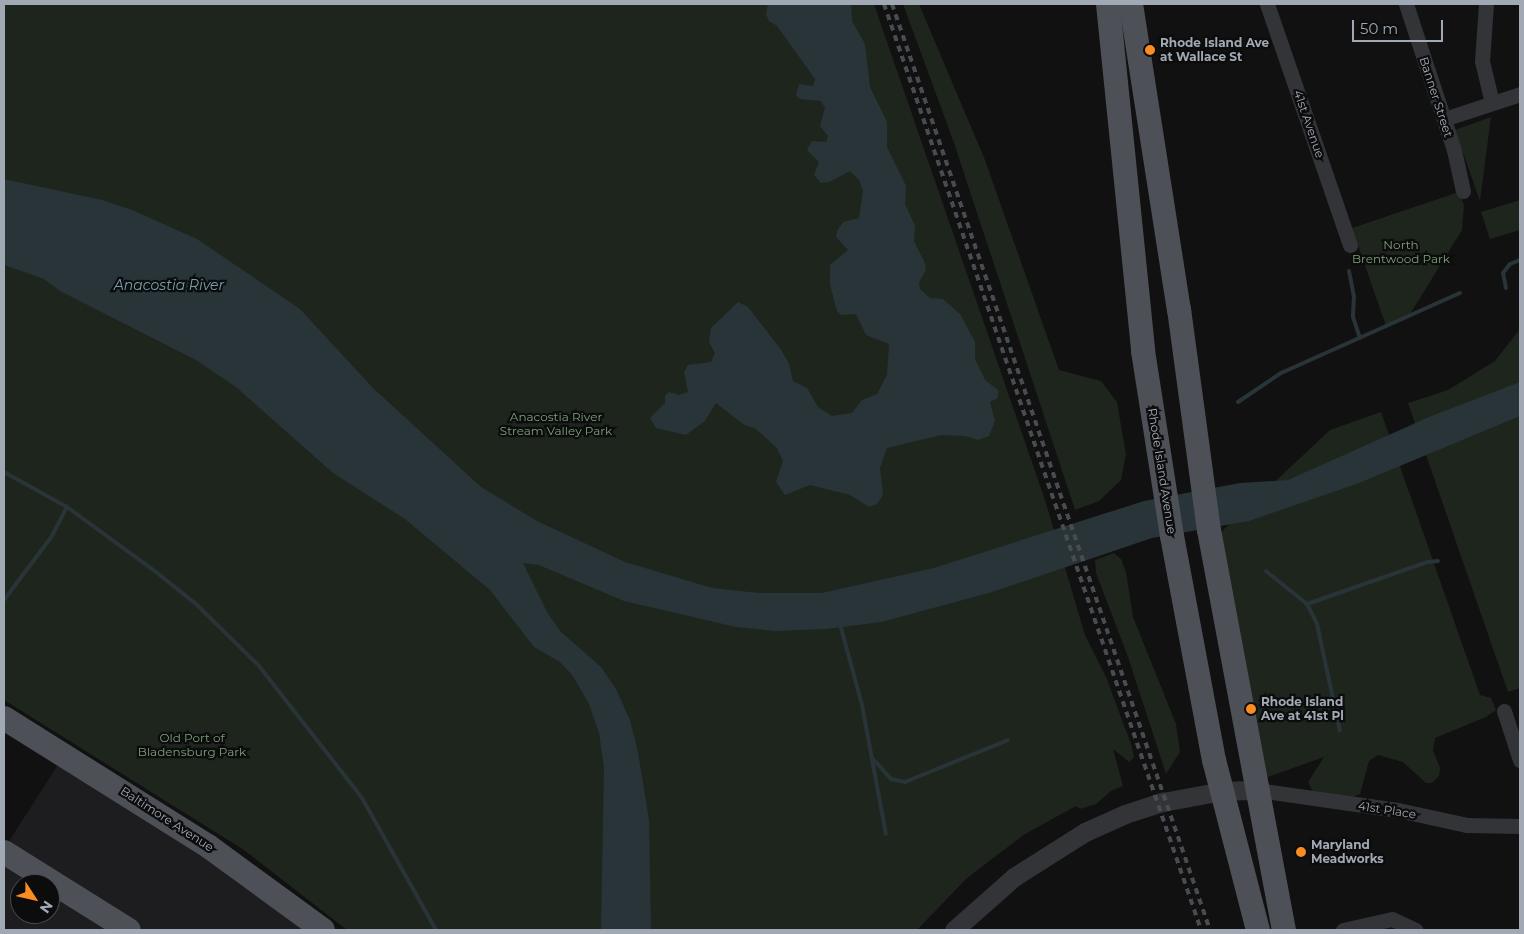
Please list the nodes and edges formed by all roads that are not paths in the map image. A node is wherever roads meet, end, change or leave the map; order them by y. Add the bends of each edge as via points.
1 (1267, 4) edge
2 (1406, 4) edge
3 (1486, 4) edge
4 (1136, 8) edge
5 (1110, 15) edge
6 (1520, 94) edge
7 (1492, 103) junction
8 (1444, 119) junction
9 (1463, 191) dead end
10 (1350, 245) dead end
11 (1504, 711) dead end
12 (4, 718) edge
13 (1520, 760) edge
14 (1257, 790) junction
15 (1222, 791) junction
16 (1519, 827) edge
17 (4, 852) edge
18 (129, 930) edge
19 (323, 930) edge
20 (954, 930) edge
21 (1258, 930) edge
22 (1284, 930) edge
23 (1343, 930) edge
24 (1416, 930) edge

1 - 10 street, 41st Avenue
2 - 8 street, Banner Street
3 - 7 street via 1482,61
4 - 5 street
4 - 14 main road via 1203,486
5 - 15 main road, Rhode Island Avenue via 1143,351 1194,668
6 - 7 street
7 - 8 street
8 - 9 street, Banner Street
11 - 13 street
12 - 19 main road, Baltimore Avenue via 174,824 268,887
14 - 15 street
14 - 16 street, 41st Place via 1398,810 1468,825
14 - 22 main road
15 - 20 street via 1153,805 1085,832 1014,877
15 - 21 main road, Rhode Island Avenue
17 - 18 main road
23 - 24 street via 1392,919

